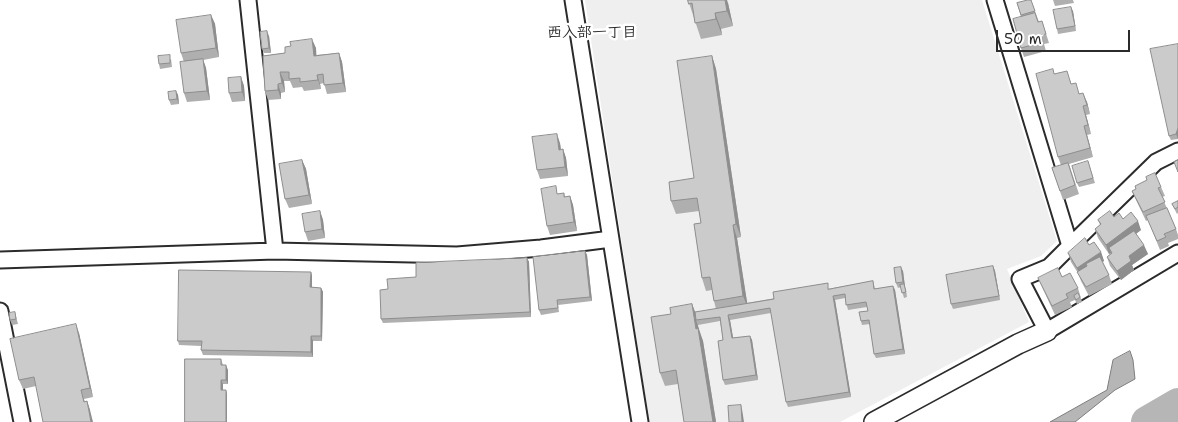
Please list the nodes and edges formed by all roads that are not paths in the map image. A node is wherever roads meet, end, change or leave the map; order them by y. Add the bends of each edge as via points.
1 (248, 0) edge
2 (574, 0) edge
3 (995, 0) edge
4 (1178, 151) edge
5 (611, 239) junction
6 (1070, 246) junction
7 (275, 251) junction
8 (1178, 253) edge
9 (0, 260) edge
10 (0, 312) edge
11 (1047, 331) junction
12 (22, 422) edge
13 (640, 422) edge
14 (874, 422) edge

1 - 7 street
2 - 5 street
3 - 6 street
4 - 6 street via 1156,162
5 - 7 street via 457,255
5 - 13 street
6 - 11 street via 1049,267 1020,279
7 - 9 street
8 - 11 street
10 - 12 street
11 - 14 street

